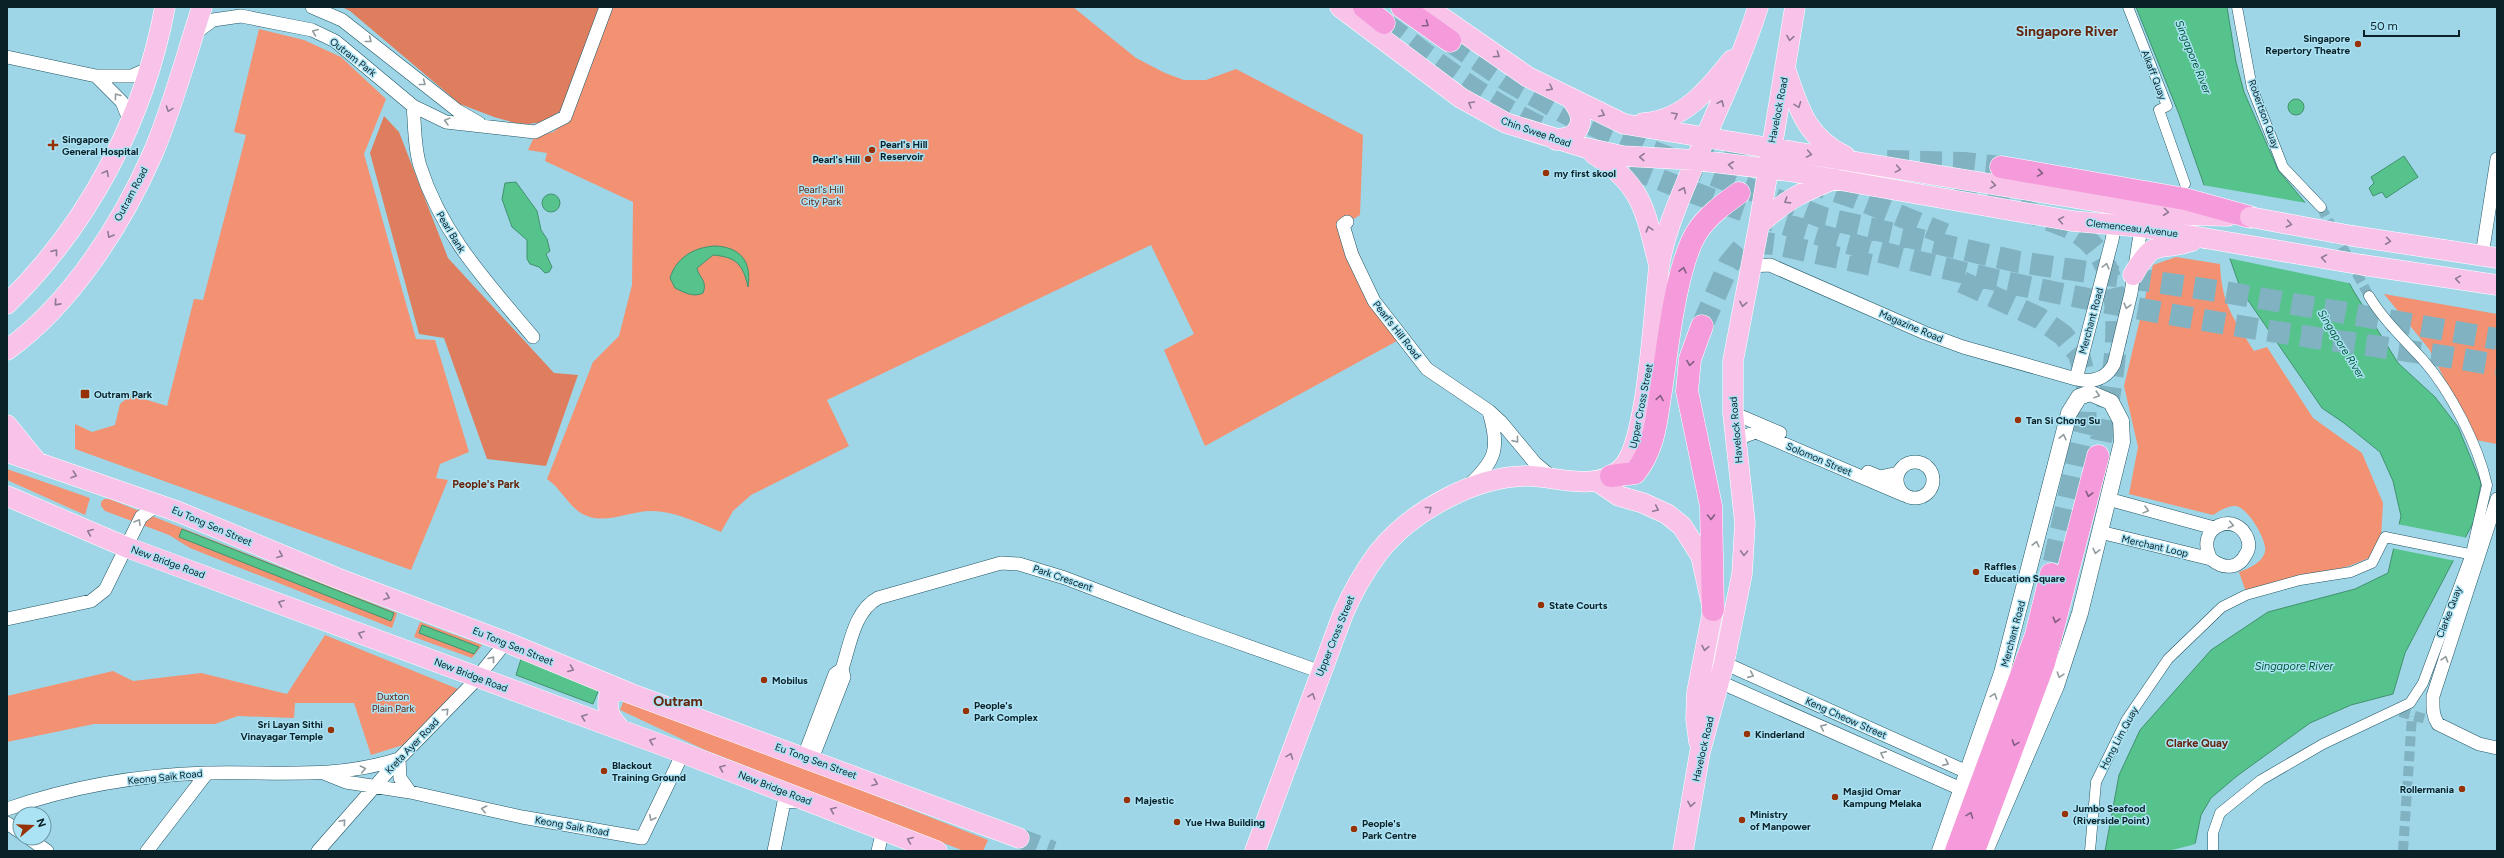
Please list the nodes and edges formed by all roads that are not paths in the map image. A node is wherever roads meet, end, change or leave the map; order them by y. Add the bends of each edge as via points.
1 (165, 7) edge
2 (202, 7) edge
3 (312, 7) edge
4 (606, 7) edge
5 (1340, 7) edge
6 (1364, 7) edge
7 (1402, 7) edge
8 (1427, 7) edge
9 (1758, 7) edge
10 (1795, 7) edge
11 (2128, 7) edge
12 (2237, 7) edge
13 (1384, 23) tunnel mouth
14 (192, 36) junction
15 (1450, 41) tunnel mouth
16 (1747, 44) junction
17 (7, 57) edge
18 (150, 68) junction
19 (1786, 68) junction
20 (96, 76) junction
21 (1572, 100) junction
22 (413, 106) junction
23 (130, 122) junction
24 (1624, 124) junction
25 (484, 126) junction
26 (1704, 138) junction
27 (1556, 140) junction
28 (1770, 147) junction
29 (1586, 148) junction
30 (1695, 160) junction
31 (2497, 160) edge
32 (1860, 163) junction
33 (2002, 167) tunnel mouth
34 (1768, 169) junction
35 (1835, 179) junction
36 (1739, 193) dead end
37 (2186, 199) junction
38 (2118, 206) junction
39 (2321, 207) tunnel mouth
40 (2250, 217) joint
41 (2142, 218) junction
42 (1347, 222) dead end
43 (1759, 225) junction
44 (2114, 225) junction
45 (2194, 239) junction
46 (2490, 257) edge
47 (1750, 266) junction
48 (1660, 267) junction
49 (2133, 275) junction
50 (2497, 285) edge
51 (2369, 296) tunnel mouth
52 (7, 304) edge
53 (1702, 326) tunnel mouth
54 (533, 337) dead end
55 (8, 352) edge
56 (2076, 379) junction
57 (1489, 411) junction
58 (1733, 413) junction
59 (7, 425) edge
60 (1736, 444) junction
61 (7, 452) edge
62 (2098, 456) tunnel mouth
63 (38, 462) junction
64 (1898, 473) junction
65 (1553, 478) junction
66 (1604, 479) junction
67 (1464, 490) junction
68 (1904, 495) junction
69 (7, 496) edge
70 (2108, 499) junction
71 (2497, 499) edge
72 (158, 504) junction
73 (2214, 528) junction
74 (2100, 532) junction
75 (126, 547) junction
76 (2469, 554) dead end
77 (2210, 559) junction
78 (2051, 574) tunnel mouth
79 (1713, 610) junction
80 (7, 619) edge
81 (506, 642) junction
82 (1321, 672) junction
83 (1722, 673) junction
84 (478, 677) junction
85 (1778, 688) junction
86 (620, 689) junction
87 (1809, 701) junction
88 (1772, 704) junction
89 (1802, 718) junction
90 (1850, 720) junction
91 (621, 730) junction
92 (1844, 736) junction
93 (2497, 748) edge
94 (1700, 752) junction
95 (683, 753) junction
96 (1924, 753) junction
97 (399, 758) junction
98 (808, 758) junction
99 (1918, 770) junction
100 (1967, 772) junction
101 (207, 773) junction
102 (326, 774) junction
103 (374, 787) junction
104 (1961, 789) junction
105 (780, 790) junction
106 (410, 792) junction
107 (807, 800) junction
108 (7, 809) edge
109 (883, 830) junction
110 (1019, 838) tunnel mouth
111 (147, 851) edge
112 (318, 851) edge
113 (767, 851) edge
114 (774, 851) edge
115 (878, 851) edge
116 (937, 851) edge
117 (1255, 851) edge
118 (1682, 851) edge
119 (1940, 851) edge
120 (1956, 851) edge
121 (1974, 851) edge
122 (1985, 851) edge
123 (2090, 851) edge
124 (2213, 851) edge

1 - 18 main road
2 - 14 main road, Outram Road
3 -> 25 street, Outram Park via 342,20 458,111
4 - 25 street, Outram Park via 565,117 535,132
27 -> 5 main road, Chin Swee Road via 1506,123 1461,98
6 - 13 highway
7 -> 15 highway
8 -> 21 main road via 1528,77
9 - 16 main road
10 -> 19 main road, Havelock Road
11 - 37 street, Alkaff Quay via 2166,106 2159,110
12 - 39 street, Robertson Quay via 2252,88 2278,154 2284,167
22 -> 14 street, Outram Park via 335,41 312,30 241,16 213,20
14 -> 55 main road, Outram Road via 152,154 106,241 83,274 39,323
24 -> 16 main road via 1658,122 1680,113 1713,84
26 -> 16 main road
17 - 20 street
18 - 20 street via 132,76
18 - 23 main road
19 - 28 main road, Havelock Road
19 -> 32 main road via 1798,106 1810,130 1835,151
23 -> 20 street via 122,102
21 -> 24 main road
21 - 27 main road via 1581,115 1581,123 1572,136
25 -> 22 street, Outram Park via 446,122
22 - 54 street, Pearl Bank via 420,166 441,219 468,260
52 -> 23 main road via 57,250 88,207
24 - 26 main road
26 - 28 main road
26 - 30 main road, Upper Cross Street
27 - 29 main road, Chin Swee Road
28 -> 32 main road, Clemenceau Avenue
28 - 34 main road, Havelock Road
30 -> 29 main road, Chin Swee Road via 1624,156
48 -> 29 main road via 1641,202 1630,183 1617,168
34 -> 30 main road, Chin Swee Road
48 -> 30 main road, Upper Cross Street via 1676,207
31 - 46 street
32 -> 38 main road, Clemenceau Avenue
33 -> 37 highway
34 - 35 main road, Clemenceau Avenue
34 - 43 main road, Havelock Road
35 -> 43 main road via 1791,198
44 -> 35 main road, Clemenceau Avenue via 2072,221
66 -> 36 highway via 1635,473 1646,459 1654,436 1676,300 1687,252 1698,231 1724,203
37 - 40 highway
41 -> 37 main road, Clemenceau Avenue
38 - 41 main road, Clemenceau Avenue
38 - 44 street, Merchant Road
40 -> 46 main road, bridge
41 - 44 main road, Clemenceau Avenue
41 - 45 main road, Clemenceau Avenue
41 - 49 street
42 - 57 street, Pearl's Hill Road via 1344,225 1352,255 1374,301 1427,369
43 - 47 main road, Havelock Road
56 -> 44 street, Merchant Road
45 - 49 main road via 2148,252
50 -> 45 main road, Clemenceau Avenue, bridge
47 - 56 street, Magazine Road via 1770,265 1925,333 1963,347
47 -> 58 main road, Havelock Road via 1735,343
48 - 66 main road, Upper Cross Street via 1653,337 1637,438 1628,461
49 -> 56 street via 2114,364 2103,378
51 - 124 street, Clarke Quay via 2380,314 2444,388 2462,422 2487,486 2471,554 2423,683 2410,704 2323,744 2261,780 2220,813 2213,833
53 -> 79 highway via 1690,359 1687,391 1710,506
57 -> 65 street, Pearl's Hill Road via 1535,463
57 - 67 street via 1496,437 1495,450 1486,467
58 - 60 main road, Havelock Road
58 - 64 street, Solomon Street via 1880,477
59 - 63 main road
60 - 68 street, Solomon Street via 1745,436 1756,432
60 -> 83 main road, Havelock Road via 1744,517 1744,554
61 - 63 main road, Eu Tong Sen Street
62 -> 121 highway via 2044,663
63 -> 72 main road, Eu Tong Sen Street
64 - 68 street via 1897,485
64 - 68 street, Solomon Street via 1905,465 1915,462 1929,468 1934,477 1933,487 1926,496 1916,499
65 - 66 main road, Upper Cross Street
65 - 67 main road, Upper Cross Street via 1511,478
66 -> 79 main road via 1619,496 1667,514 1682,526 1701,556
82 -> 67 main road, Upper Cross Street via 1355,589 1378,553 1398,532 1434,505
75 -> 69 main road, New Bridge Road
70 -> 73 street, Merchant Loop
70 - 74 street
100 -> 70 street, Merchant Road via 2002,673 2069,413 2079,397 2090,393 2112,402 2121,421 2122,442
93 -> 71 street, Clarke Quay via 2479,744 2430,719 2433,696
75 -> 72 street via 140,517
72 -> 81 main road, Eu Tong Sen Street via 338,578
73 - 77 street via 2206,543
73 -> 77 street, Merchant Loop via 2222,524 2240,527 2247,539 2248,552 2236,565 2222,566
74 - 77 street, Merchant Loop
74 -> 122 street via 2080,613 2056,686
75 - 80 street via 99,597 91,601
84 -> 75 main road, New Bridge Road
76 - 123 street, Hong Lim Quay via 2386,537 2372,563 2350,572 2300,580 2246,595 2222,607 2168,659 2127,719 2096,782
120 -> 78 highway via 2036,635
79 -> 94 main road via 1697,692 1696,719
84 -> 81 street, Kreta Ayer Road
81 -> 86 main road, Eu Tong Sen Street
82 - 98 street, Park Crescent via 1065,578 1019,564 1001,562 878,598 867,604 861,613 842,669 835,674
117 -> 82 main road, Upper Cross Street
83 -> 85 street, Keng Cheow Street
83 - 88 street, Keng Cheow Street
83 - 94 main road, Havelock Road
91 -> 84 main road, New Bridge Road
97 -> 84 street, Kreta Ayer Road
85 - 87 street, Keng Cheow Street
85 - 88 street
86 - 91 main road via 609,696 607,710 609,718
86 - 98 main road, Eu Tong Sen Street
87 - 89 street
87 - 90 street, Keng Cheow Street
88 - 89 street, Keng Cheow Street
92 -> 89 street, Keng Cheow Street
90 - 92 street
90 - 96 street, Keng Cheow Street
95 -> 91 main road, New Bridge Road
99 -> 92 street, Keng Cheow Street
94 -> 118 main road, Havelock Road
105 -> 95 main road, New Bridge Road
95 -> 106 street, Keong Saik Road via 642,838 522,817
96 - 99 street
96 -> 100 street, Keng Cheow Street
102 -> 97 street, Keong Saik Road via 358,770
97 - 103 street, Kreta Ayer Road
97 - 106 street via 400,778
98 -> 110 main road, Eu Tong Sen Street
99 - 104 street, Keng Cheow Street
100 - 104 street, Merchant Road
101 - 102 street, Keong Saik Road
101 - 108 street, Keong Saik Road via 128,781 64,793
101 - 111 street
102 - 103 street, Keong Saik Road via 346,782
103 - 106 street, Keong Saik Road
112 -> 103 street, Kreta Ayer Road
104 - 119 street, Merchant Road
105 - 107 main road, New Bridge Road
105 - 113 street
109 -> 107 main road, New Bridge Road
107 - 114 street via 784,802
109 - 115 street
116 -> 109 main road, New Bridge Road

